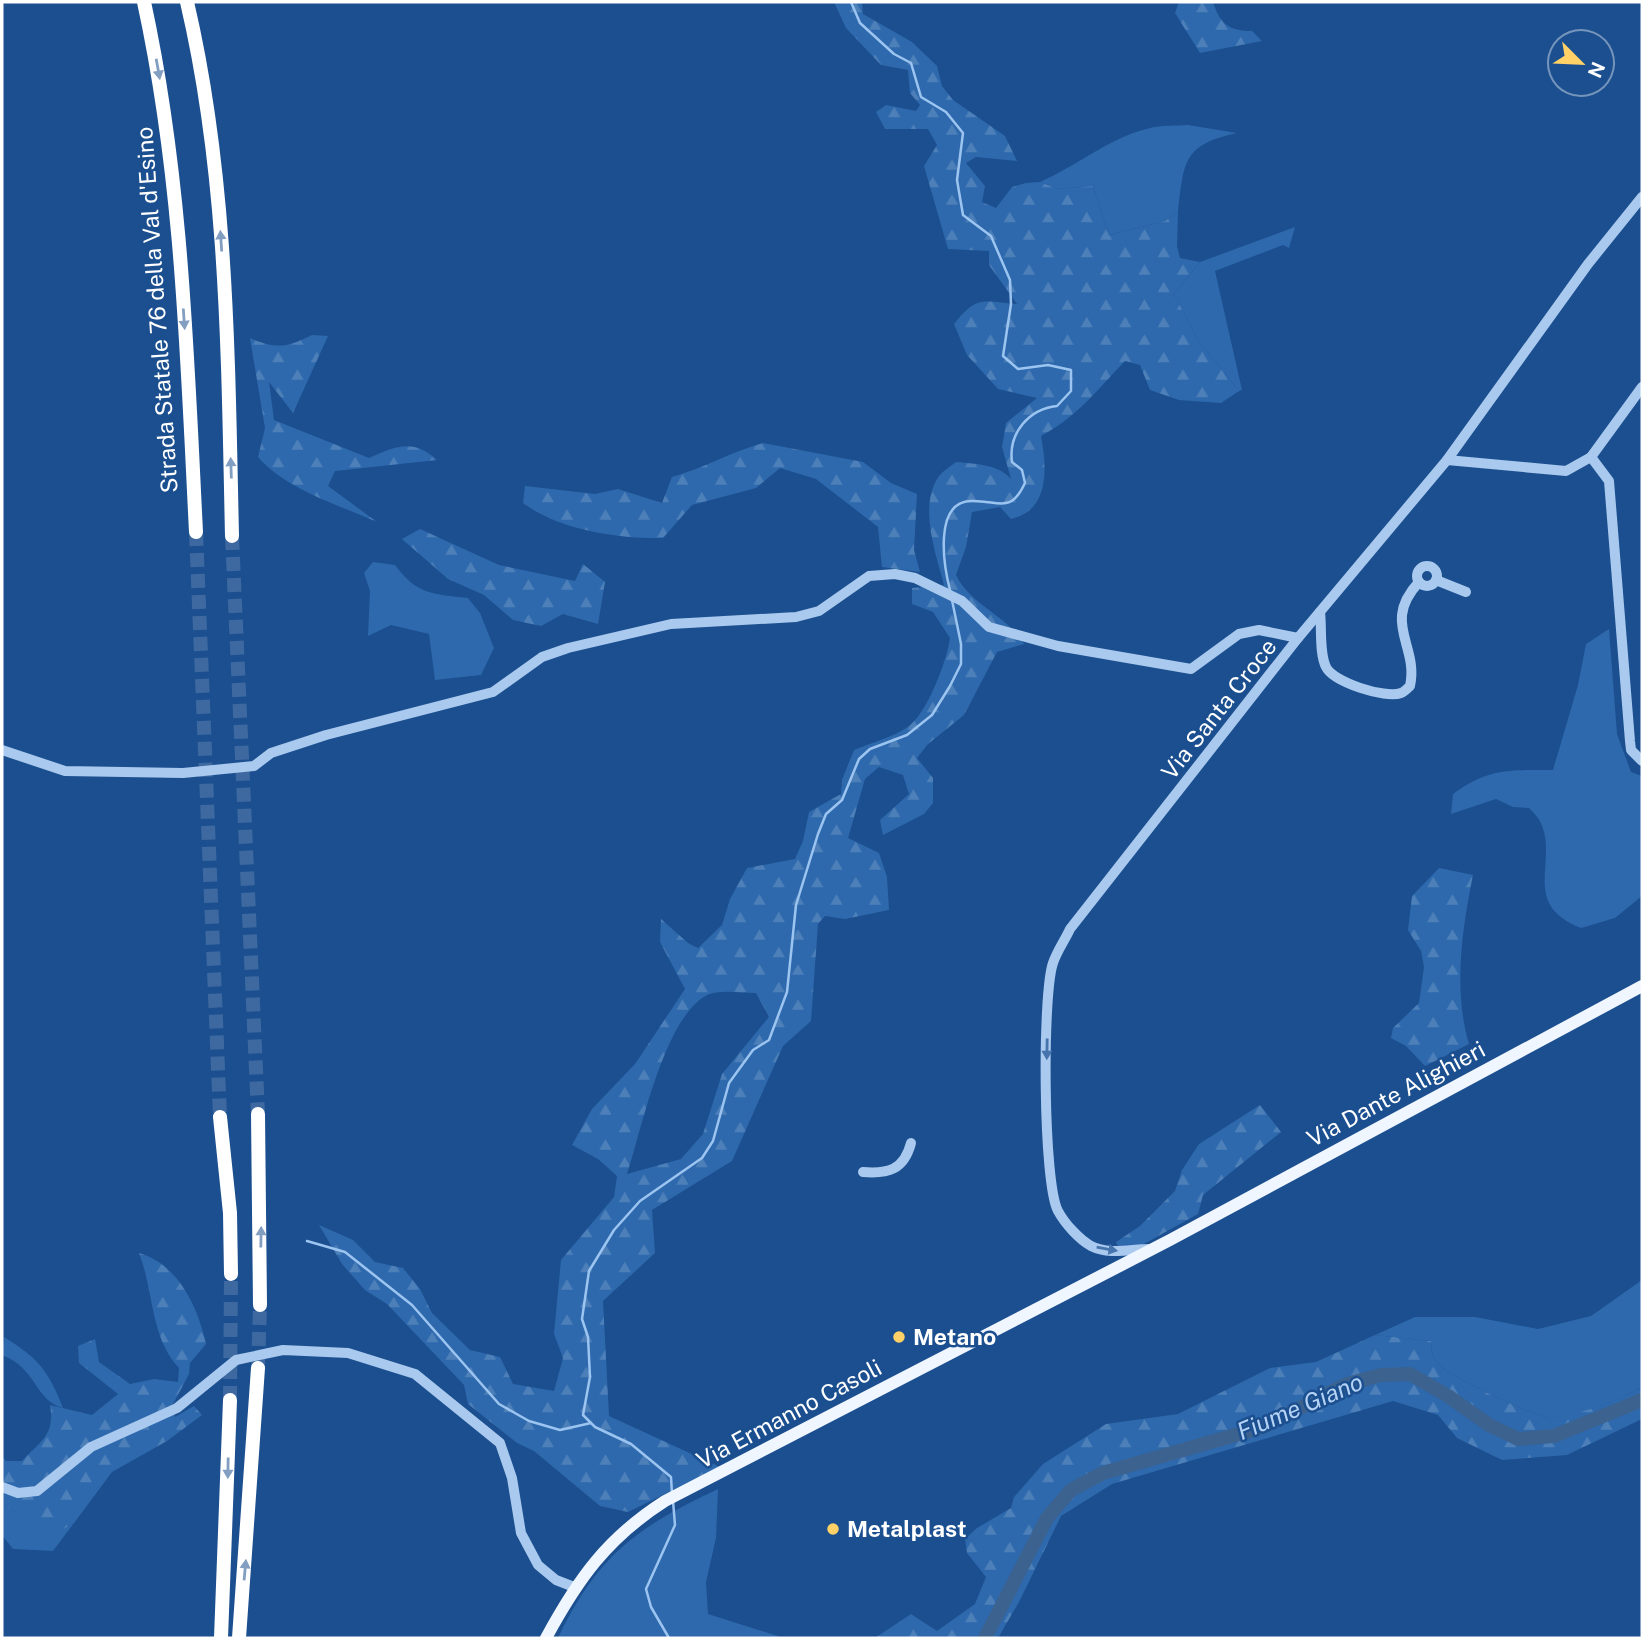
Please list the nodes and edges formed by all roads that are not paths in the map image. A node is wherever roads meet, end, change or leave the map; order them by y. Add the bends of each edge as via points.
1 (144, 2) edge
2 (187, 2) edge
3 (1642, 197) edge
4 (1642, 387) edge
5 (1455, 449) junction
6 (1591, 457) junction
7 (1447, 460) junction
8 (1461, 462) junction
9 (196, 532) tunnel mouth
10 (232, 536) tunnel mouth
11 (1436, 580) junction
12 (1419, 582) junction
13 (1466, 592) dead end
14 (1320, 612) junction
15 (1298, 638) junction
16 (2, 750) edge
17 (1642, 761) edge
18 (1642, 986) edge
19 (258, 1114) tunnel mouth
20 (220, 1117) tunnel mouth
21 (911, 1143) dead end
22 (863, 1171) dead end
23 (1170, 1240) joint
24 (1154, 1248) junction
25 (231, 1275) tunnel mouth
26 (260, 1305) tunnel mouth
27 (257, 1368) tunnel mouth
28 (230, 1400) tunnel mouth
29 (2, 1487) edge
30 (574, 1587) junction
31 (220, 1638) edge
32 (239, 1638) edge
33 (546, 1638) edge

1 -> 9 highway, Strada Statale 76 della Val d'Esino via 169,134
10 -> 2 highway via 227,320 219,212 211,133
3 - 5 street, Via Santa Croce
4 - 6 street
5 - 7 street, Via Santa Croce
5 - 8 street
6 - 8 street via 1566,471
6 - 17 street via 1609,481 1631,750
7 - 8 street
7 - 14 street, Via Santa Croce
11 - 12 street via 1428,585
11 - 12 street via 1435,570 1427,565 1417,573
11 - 13 street
12 - 14 street via 1402,611 1400,630 1412,678 1400,693 1358,687 1331,675 1324,664
14 - 15 street, Via Santa Croce
15 - 16 street via 1259,630 1240,634 1191,669 1058,646 989,627 962,601 915,578 869,576 819,611 796,617 671,624 541,656 493,692 326,735 271,754 254,766 183,773 65,771
15 -> 24 street, Via Santa Croce via 1070,929 1053,962 1049,1163 1058,1210 1091,1245 1115,1252
18 - 23 main road, Via Dante Alighieri
26 -> 19 highway
20 - 25 highway
21 - 22 street via 907,1158 894,1170 883,1174
23 - 24 main road, Via Ermanno Casoli
24 - 30 main road, Via Ermanno Casoli via 665,1501 624,1531
32 -> 27 highway
28 -> 31 highway
29 - 30 street via 18,1493 37,1491 91,1447 177,1408 236,1360 283,1350 348,1353 415,1374 500,1443 512,1478 521,1533 538,1565
30 - 33 main road, Via Ermanno Casoli

